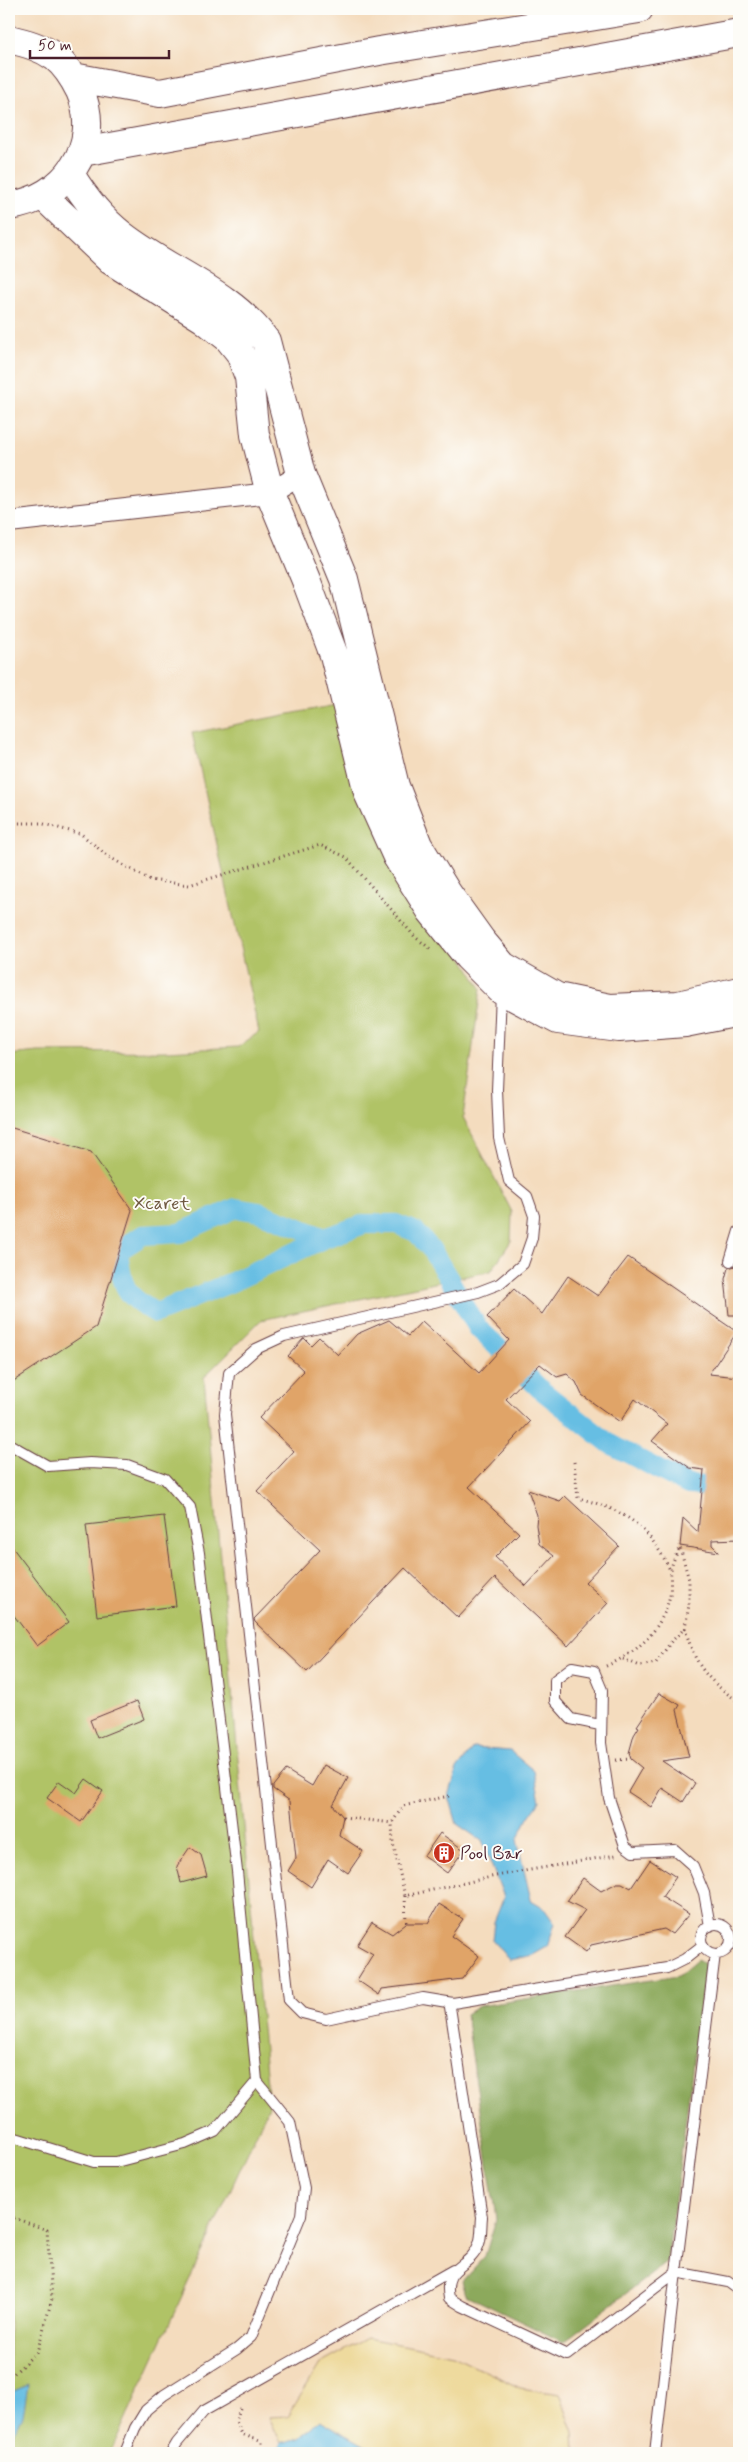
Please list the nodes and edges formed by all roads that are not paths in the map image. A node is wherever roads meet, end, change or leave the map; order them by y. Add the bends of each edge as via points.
1 (639, 9) edge
2 (739, 33) edge
3 (9, 39) edge
4 (73, 77) junction
5 (76, 163) junction
6 (42, 196) junction
7 (9, 206) edge
8 (301, 474) junction
9 (270, 493) junction
10 (9, 522) edge
11 (502, 978) junction
12 (739, 992) edge
13 (739, 1012) edge
14 (739, 1231) edge
15 (730, 1261) dead end
16 (9, 1444) edge
17 (600, 1725) junction
18 (710, 1926) junction
19 (735, 1940) edge
20 (703, 1945) junction
21 (715, 1954) junction
22 (453, 2003) junction
23 (257, 2081) junction
24 (9, 2136) edge
25 (453, 2270) junction
26 (676, 2272) junction
27 (739, 2290) edge
28 (125, 2453) edge
29 (171, 2453) edge
30 (655, 2453) edge

1 - 4 street via 379,51 160,93
2 - 5 street
3 - 4 street via 34,45 56,58
4 - 5 street via 84,101 87,127
5 - 6 street via 51,192
5 - 8 street via 88,202 122,235 231,304 266,341
6 - 7 street via 26,204
6 - 9 street via 110,260 204,319 240,352 249,377 255,435
8 - 9 street
8 - 11 street via 344,579 395,786 418,845
9 - 10 street
9 - 11 street via 334,655 368,793 397,857 431,911 468,958
11 - 12 street via 557,997 610,1008 678,1005
11 - 13 street via 558,1020 619,1028 685,1023
11 - 22 lane via 497,1090 499,1138 509,1181 527,1196 534,1216 532,1238 523,1264 499,1284 478,1292 284,1336 256,1349 229,1373 225,1414 289,2000 302,2013 326,2019 423,1998
14 - 15 lane
16 - 23 lane via 48,1466 90,1462 127,1465 165,1479 190,1508 199,1553 237,1871
17 - 17 lane via 602,1690 594,1671 572,1667 555,1680 555,1701 571,1719
17 - 18 lane via 609,1798 625,1846 633,1852 676,1850 693,1866 704,1892
18 - 19 lane via 722,1925
18 - 20 lane via 702,1935
19 - 21 lane via 726,1951
20 - 21 lane
20 - 22 lane via 667,1968
21 - 26 lane
22 - 25 lane via 450,2008 482,2216 479,2245 466,2263
23 - 24 lane via 215,2131 185,2144 116,2162 94,2162
23 - 28 lane via 290,2122 304,2188 301,2215 251,2337 146,2410
25 - 26 lane via 446,2285 449,2298 568,2355
25 - 29 lane via 204,2411
26 - 27 lane via 728,2282
26 - 30 lane

